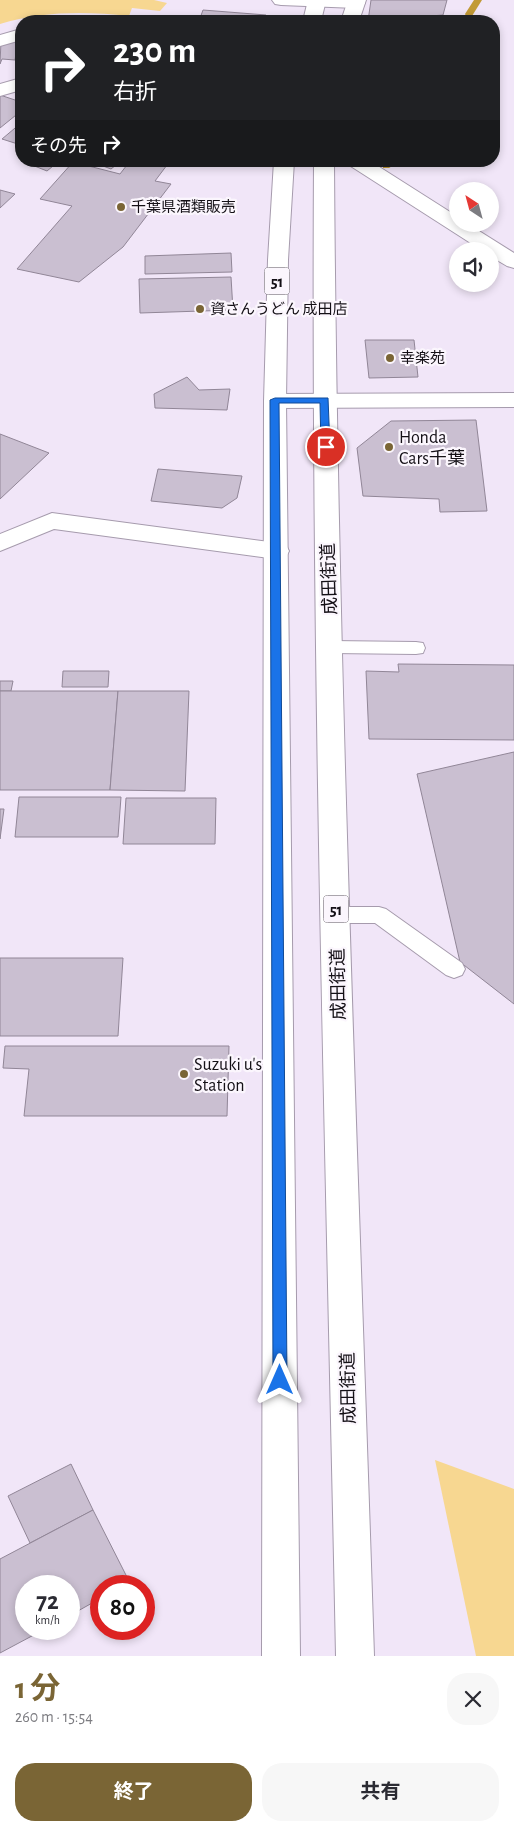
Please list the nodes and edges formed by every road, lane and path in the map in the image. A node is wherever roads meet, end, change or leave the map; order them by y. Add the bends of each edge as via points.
1 (281, 0) edge
2 (317, 1) edge
3 (357, 1) edge
4 (314, 15) edge
5 (352, 15) edge
6 (15, 36) edge
7 (0, 40) edge
8 (15, 86) edge
9 (0, 90) edge
10 (284, 167) edge
11 (324, 167) edge
12 (365, 167) edge
13 (514, 262) edge
14 (275, 400) junction
15 (325, 400) junction
16 (512, 406) edge
17 (0, 543) edge
18 (277, 551) junction
19 (331, 647) junction
20 (416, 648) dead end
21 (336, 915) junction
22 (454, 969) dead end
23 (281, 1656) edge
24 (355, 1656) edge

1 - 2 main road
2 - 3 main road
2 - 4 main road
3 - 5 main road
6 - 7 main road
8 - 9 main road
10 - 14 main road, 51
11 - 15 main road, 成田街道 / 51
12 - 13 main road
14 - 15 main road
14 - 18 main road, 51
15 - 16 main road
15 - 19 main road, 成田街道 / 51
17 - 18 main road via 52,521
18 - 23 main road, 51
19 - 20 lane
19 - 21 main road, 成田街道 / 51
21 - 22 lane via 379,914
21 - 24 main road, 成田街道 / 51

